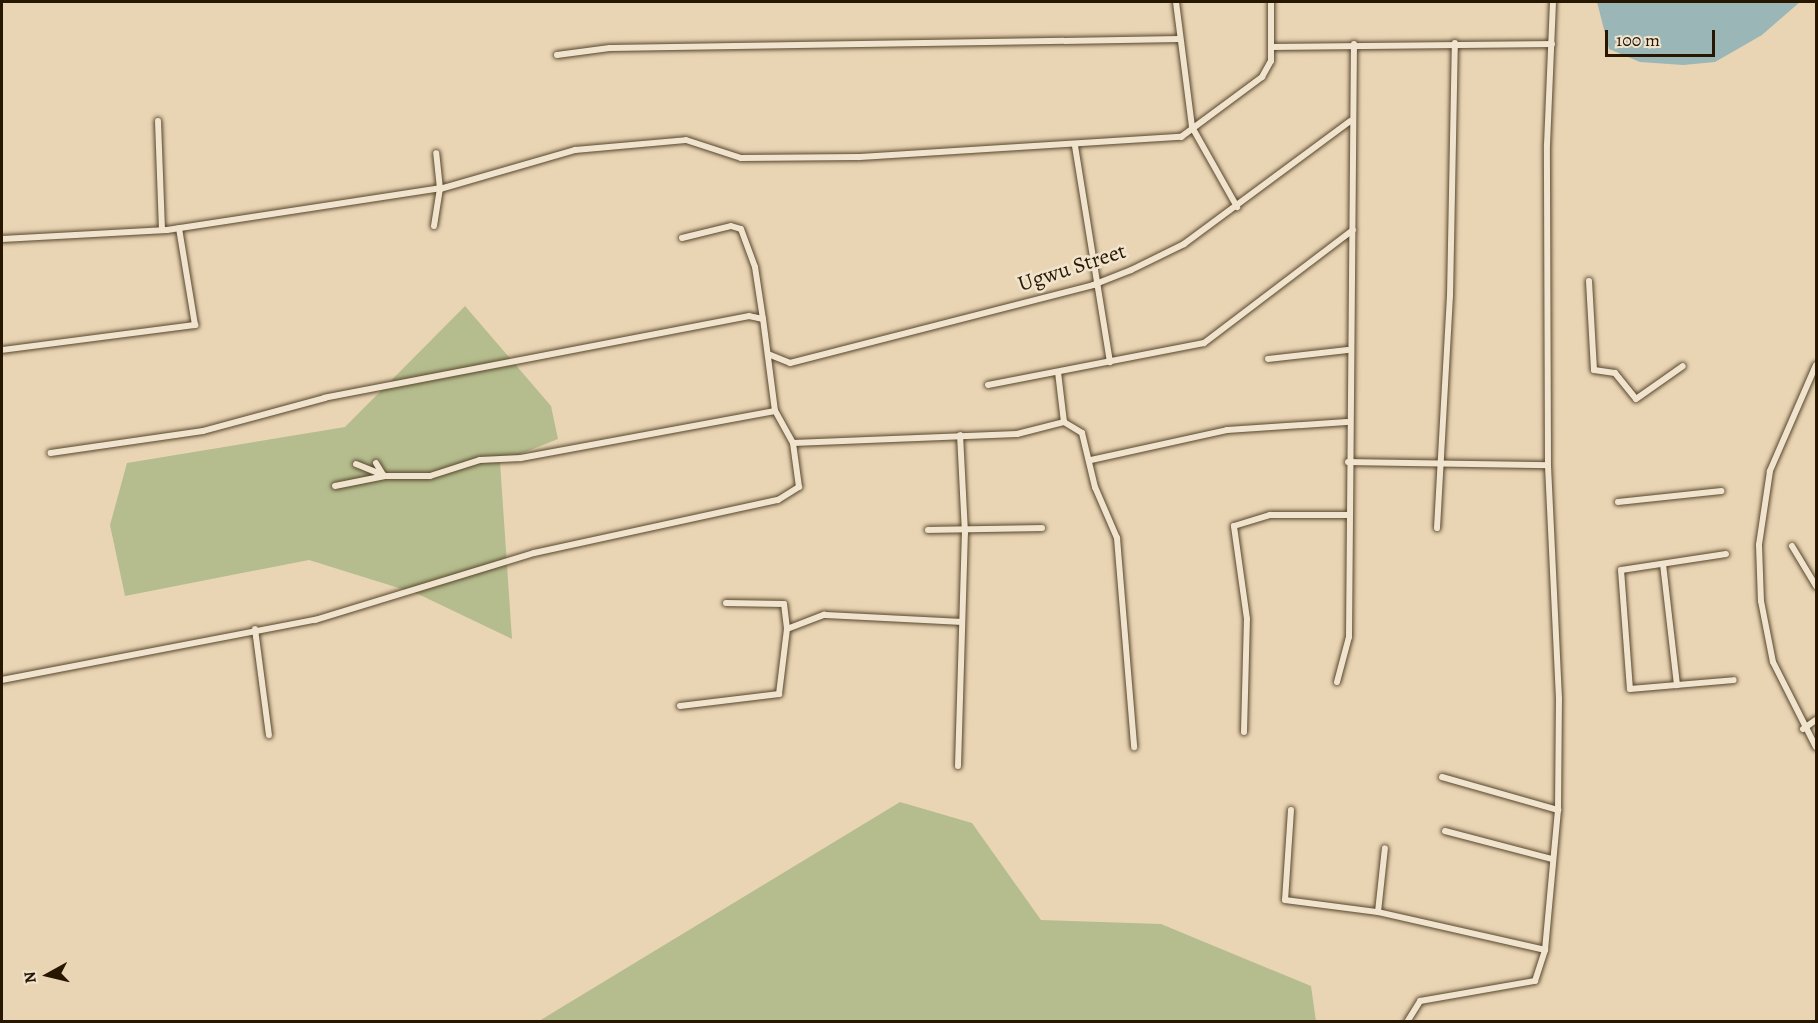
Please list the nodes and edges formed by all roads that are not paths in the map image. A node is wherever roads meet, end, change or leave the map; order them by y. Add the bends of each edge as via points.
1 (1176, 2) edge
2 (1271, 2) edge
3 (1553, 2) edge
4 (1179, 39) junction
5 (1455, 43) junction
6 (1354, 44) junction
7 (1552, 44) junction
8 (1272, 47) junction
9 (557, 55) dead end
10 (158, 121) dead end
11 (1350, 122) junction
12 (1192, 127) junction
13 (1075, 146) junction
14 (436, 153) dead end
15 (440, 188) junction
16 (1237, 207) junction
17 (434, 226) dead end
18 (179, 228) junction
19 (162, 230) junction
20 (1353, 230) junction
21 (682, 238) dead end
22 (2, 239) edge
23 (1589, 281) dead end
24 (1093, 285) junction
25 (763, 319) junction
26 (2, 350) edge
27 (1347, 350) junction
28 (768, 354) junction
29 (1268, 359) dead end
30 (1110, 362) junction
31 (1816, 365) edge
32 (1683, 366) dead end
33 (1058, 372) junction
34 (987, 385) dead end
35 (774, 411) junction
36 (1064, 422) junction
37 (1347, 422) junction
38 (960, 435) junction
39 (793, 443) junction
40 (51, 453) dead end
41 (1090, 460) junction
42 (1442, 460) junction
43 (1348, 462) junction
44 (376, 463) dead end
45 (356, 464) dead end
46 (1548, 465) junction
47 (384, 474) junction
48 (335, 486) dead end
49 (1721, 491) dead end
50 (1618, 502) dead end
51 (1348, 514) junction
52 (1042, 528) dead end
53 (1437, 528) dead end
54 (928, 530) dead end
55 (965, 533) junction
56 (1792, 546) dead end
57 (1726, 554) dead end
58 (1663, 564) junction
59 (1816, 586) edge
60 (726, 603) dead end
61 (960, 622) junction
62 (787, 628) junction
63 (255, 629) junction
64 (2, 680) edge
65 (1734, 680) dead end
66 (1337, 682) dead end
67 (1677, 685) junction
68 (680, 706) dead end
69 (1816, 720) edge
70 (1803, 729) junction
71 (1244, 732) dead end
72 (269, 735) dead end
73 (1134, 747) dead end
74 (1816, 747) edge
75 (958, 766) dead end
76 (1442, 777) dead end
77 (1291, 810) dead end
78 (1558, 810) junction
79 (1445, 831) dead end
80 (1385, 848) dead end
81 (1552, 859) junction
82 (1378, 912) junction
83 (1545, 950) junction
84 (1407, 1022) edge

1 - 4 street
2 - 8 street
3 - 7 street
4 - 9 street via 610,48
4 - 12 street
5 - 6 street
5 - 7 street
5 - 42 street
6 - 8 street
6 - 11 street
7 - 46 street
8 - 12 street via 1262,77
10 - 19 street
11 - 16 street, Ugwu Street
11 - 20 street
12 - 13 street via 1181,137
12 - 16 street
13 - 15 street via 741,158 686,141 575,150
13 - 24 street
14 - 15 street
15 - 17 street
15 - 18 street
16 - 24 street, Ugwu Street via 1184,244
18 - 19 street
18 - 26 street via 195,325
19 - 22 street
20 - 27 street
20 - 30 street via 1204,343
21 - 25 street via 731,226 741,229 755,267
23 - 32 street via 1594,370 1615,373 1636,399
24 - 28 street, Ugwu Street via 790,363
24 - 30 street
25 - 28 street
25 - 40 street via 749,316 579,345 325,398 202,431
27 - 29 street
27 - 37 street
28 - 35 street
30 - 33 street
31 - 70 street via 1770,471 1759,545 1767,637 1783,689
33 - 34 street
33 - 36 street
35 - 39 street
35 - 47 street via 521,458 480,460 430,476
36 - 38 street via 1042,431
36 - 41 street via 1082,433
37 - 41 street via 1227,430
37 - 43 street
38 - 39 street
38 - 55 street
39 - 63 street via 799,487 790,496 564,546 315,620
41 - 73 street via 1095,487 1117,538
42 - 43 street
42 - 46 street
42 - 53 street
43 - 51 street
44 - 47 street
45 - 47 street
46 - 78 street via 1559,699
47 - 48 street
49 - 50 street
51 - 66 street via 1349,637
51 - 71 street via 1270,515 1234,526 1247,619
52 - 55 street
54 - 55 street
55 - 61 street
56 - 59 street
57 - 58 street
58 - 67 street
58 - 67 street via 1621,570 1630,689
60 - 62 street via 784,604
61 - 62 street via 824,615
61 - 75 street
62 - 68 street via 779,694
63 - 64 street
63 - 72 street
65 - 67 street
69 - 70 street
70 - 74 street
76 - 78 street
77 - 82 street via 1285,900
78 - 81 street
79 - 81 street
80 - 82 street
81 - 83 street
82 - 83 street
83 - 84 street via 1535,981 1420,1001

